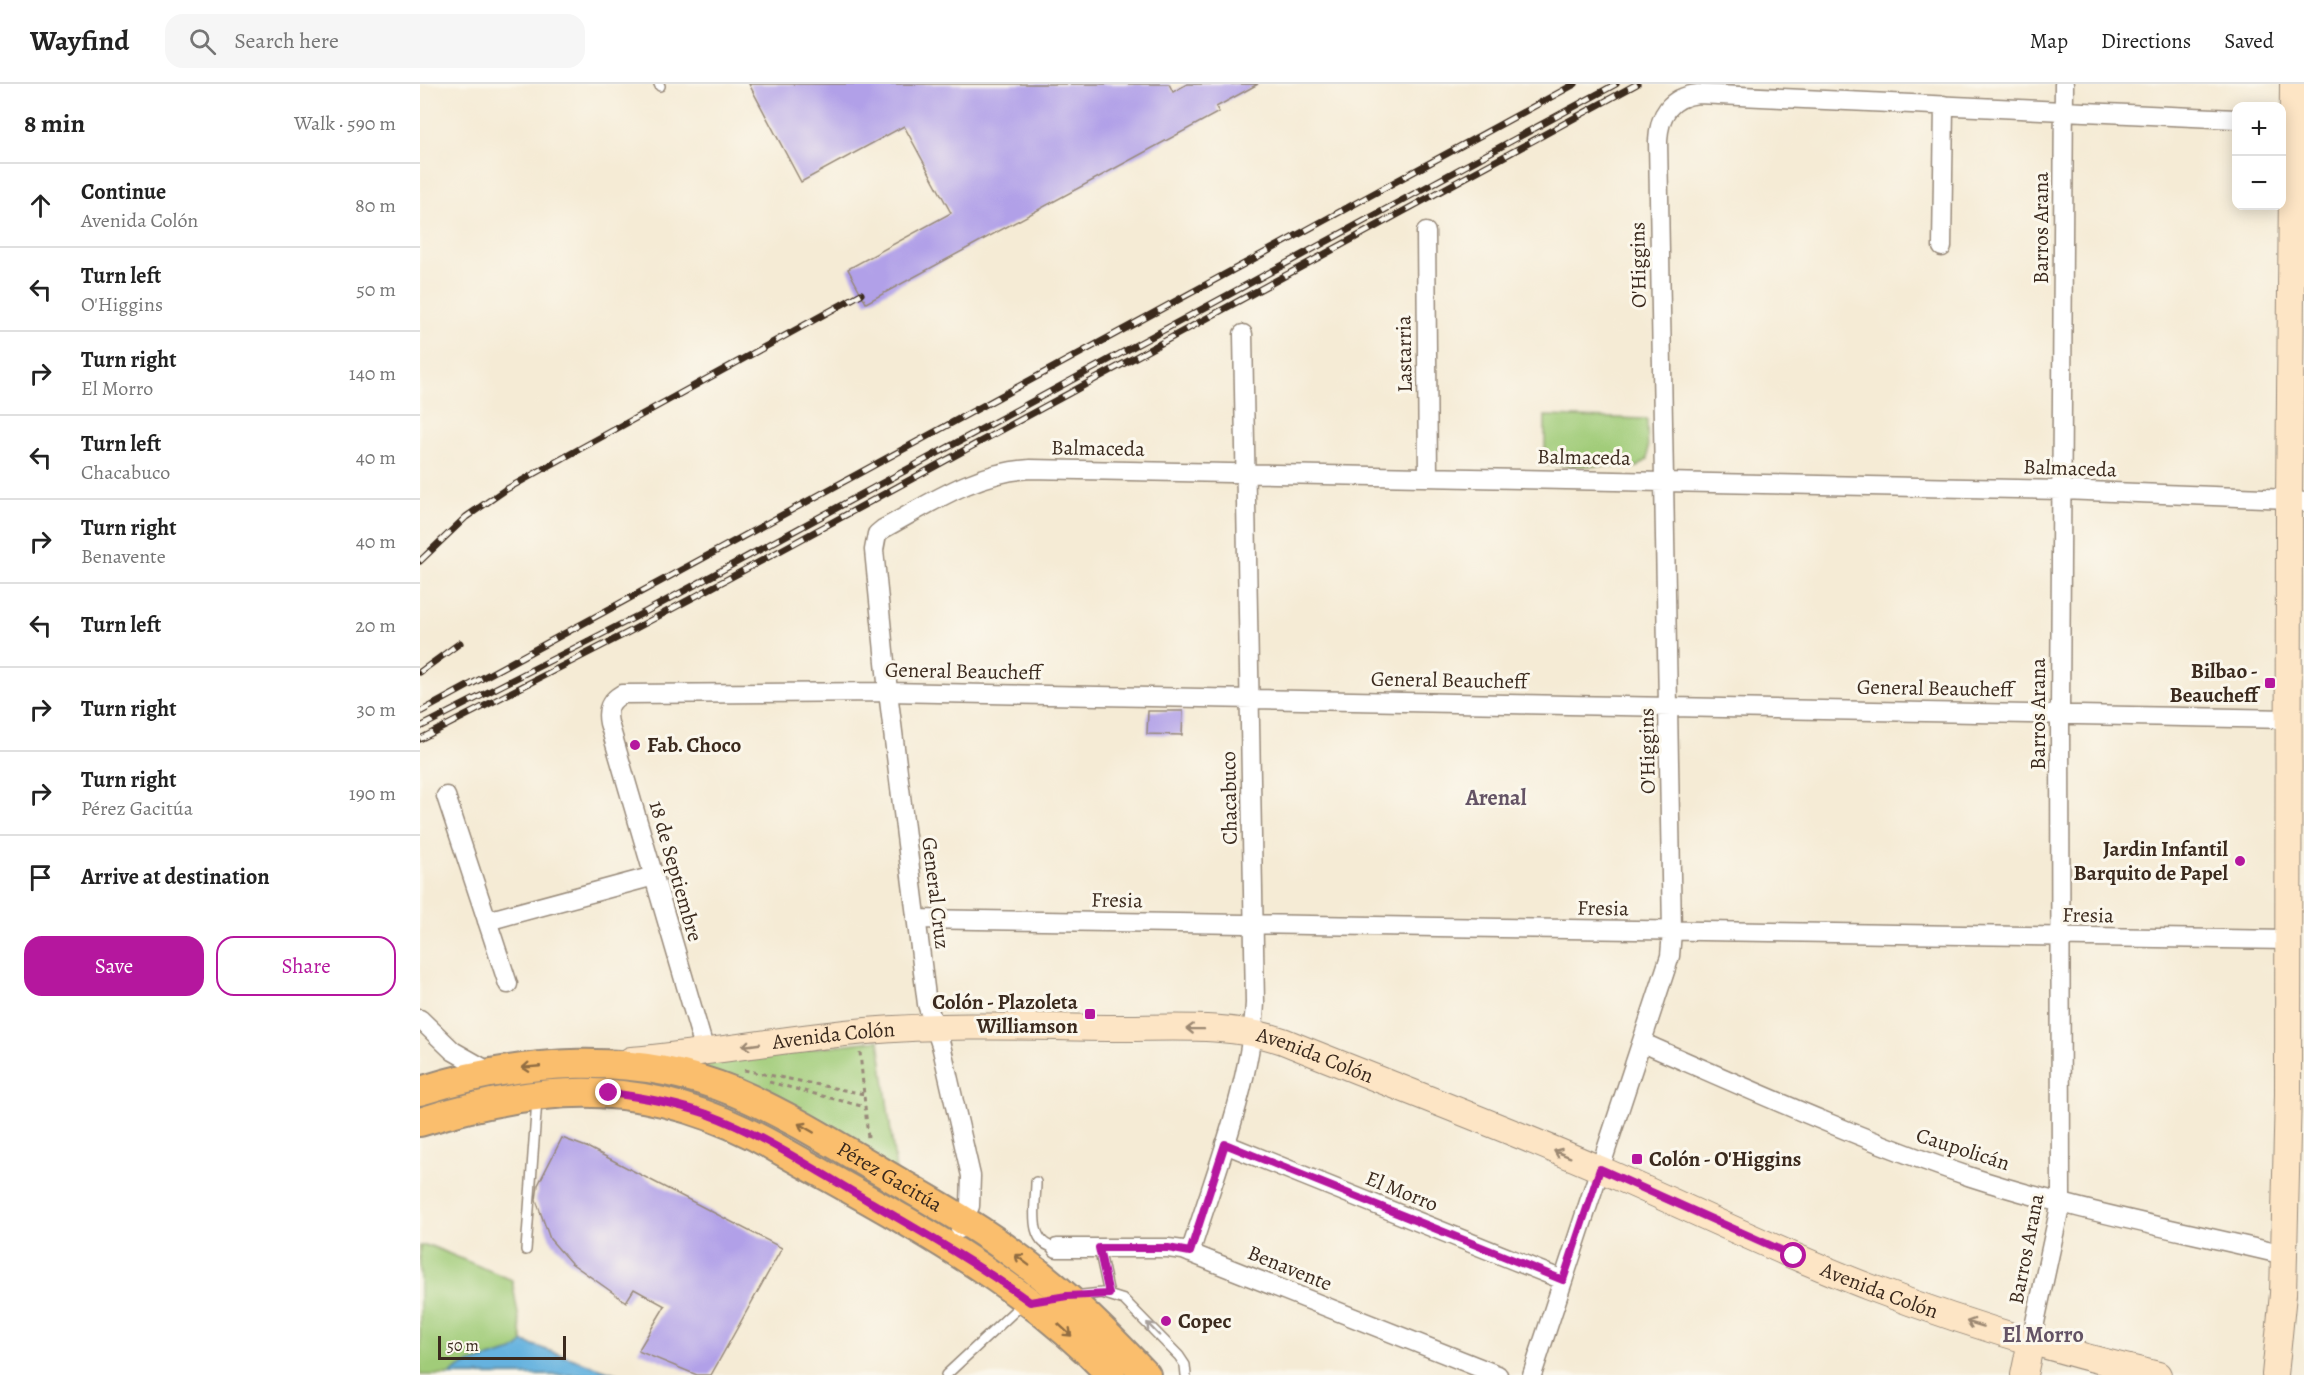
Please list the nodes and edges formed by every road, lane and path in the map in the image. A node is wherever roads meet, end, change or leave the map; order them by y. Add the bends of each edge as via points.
1 (2064, 84) edge
2 (2293, 84) edge
3 (1833, 92) edge
4 (1944, 105) junction
5 (2064, 111) junction
6 (2232, 119) edge
7 (2293, 121) edge
8 (1426, 231) dead end
9 (1942, 247) dead end
10 (2298, 253) edge
11 (1243, 334) dead end
12 (1246, 472) junction
13 (1428, 476) junction
14 (1664, 481) junction
15 (2062, 490) junction
16 (2296, 500) edge
17 (877, 534) joint
18 (888, 692) junction
19 (1251, 699) junction
20 (611, 703) joint
21 (1669, 706) junction
22 (2060, 713) junction
23 (2289, 718) junction
24 (2296, 795) edge
25 (446, 796) dead end
26 (654, 876) junction
27 (916, 919) junction
28 (487, 921) junction
29 (1254, 925) junction
30 (1672, 932) junction
31 (2061, 937) junction
32 (2288, 940) junction
33 (508, 984) dead end
34 (420, 1019) edge
35 (934, 1028) junction
36 (1253, 1032) junction
37 (1643, 1043) junction
38 (860, 1047) dead end
39 (453, 1051) junction
40 (705, 1051) junction
41 (589, 1063) junction
42 (738, 1069) dead end
43 (490, 1072) junction
44 (745, 1075) dead end
45 (756, 1078) dead end
46 (455, 1080) junction
47 (767, 1081) dead end
48 (420, 1091) edge
49 (864, 1094) junction
50 (538, 1095) junction
51 (2296, 1095) edge
52 (865, 1107) junction
53 (420, 1122) edge
54 (1225, 1144) junction
55 (869, 1149) dead end
56 (1600, 1169) junction
57 (1036, 1182) dead end
58 (2061, 1202) junction
59 (965, 1221) junction
60 (948, 1248) junction
61 (1057, 1248) joint
62 (1099, 1248) junction
63 (526, 1250) dead end
64 (1190, 1252) junction
65 (2284, 1255) junction
66 (1563, 1280) junction
67 (1109, 1294) junction
68 (1046, 1299) junction
69 (2031, 1341) junction
70 (946, 1375) edge
71 (1111, 1375) edge
72 (1146, 1375) edge
73 (1186, 1375) edge
74 (1498, 1375) edge
75 (1532, 1375) edge
76 (2024, 1375) edge
77 (2158, 1375) edge
78 (2275, 1375) edge

1 - 5 street, Barros Arana
2 - 7 main road
3 - 4 street
3 - 14 street, O'Higgins via 1698,94 1680,98 1668,107 1662,119 1658,141
4 - 5 street
4 - 9 street
5 - 6 street
5 - 15 street, Barros Arana
7 - 10 main road
8 - 13 street, Lastarria
10 - 16 main road
11 - 12 street, Chacabuco
12 - 13 street, Balmaceda
12 - 17 street, Balmaceda via 1018,470 959,487
12 - 19 street, Chacabuco
13 - 14 street, Balmaceda
14 - 15 street, Balmaceda
14 - 21 street, O'Higgins
15 - 16 street, Balmaceda
15 - 22 street, Barros Arana
16 - 23 main road
17 - 18 street, General Cruz via 874,550
18 - 19 street, General Beaucheff
18 - 20 street, General Beaucheff via 629,693
18 - 27 street, General Cruz
19 - 21 street, General Beaucheff
19 - 29 street, Chacabuco
20 - 26 street, 18 de Septiembre via 607,716
21 - 22 street, General Beaucheff
21 - 30 street, O'Higgins
22 - 23 street, General Beaucheff
22 - 31 street, Barros Arana
23 - 24 main road
24 - 32 main road
25 - 28 street
26 - 28 street
26 - 40 street, 18 de Septiembre
27 - 29 street, Fresia
27 - 35 street, General Cruz
28 - 33 street
29 - 30 street, Fresia
29 - 36 street, Chacabuco
30 - 31 street, Fresia
30 - 37 street, O'Higgins via 1670,956
31 - 32 street, Fresia
31 - 58 street, Barros Arana
32 - 51 main road
34 - 39 street
36 -> 35 main road, Avenida Colón
35 -> 40 main road, Avenida Colón via 837,1034
35 - 59 street, General Cruz via 970,1169 971,1198
36 - 54 street, Chacabuco
56 -> 36 main road, Avenida Colón
37 - 56 street, O'Higgins
37 - 58 street, Caupolicán via 1892,1149
38 - 49 path
39 - 43 street
39 - 46 street via 458,1065
40 - 41 main road, Avenida Colón
41 -> 43 main road, Avenida Colón
59 -> 41 main road, Pérez Gacitúa via 733,1091 671,1072
42 - 49 path
43 - 46 main road, Avenida Colón
44 - 45 path
46 - 48 main road, Avenida Colón
47 - 52 path
49 - 52 path
50 - 53 main road
50 - 60 main road, Pérez Gacitúa via 626,1095 707,1114 753,1134
50 - 63 lane
51 - 65 main road
52 - 55 path
54 - 64 street, Chacabuco
54 - 66 street, El Morro
56 - 66 street, O'Higgins
69 -> 56 main road, Avenida Colón via 1868,1286
57 - 61 lane via 1036,1232 1040,1241
58 - 65 street, Caupolicán
58 - 69 street, Barros Arana
59 - 60 street, General Cruz
68 -> 59 main road, Pérez Gacitúa via 1016,1255
60 - 68 main road, Pérez Gacitúa
61 - 62 street, Benavente
62 - 64 street, Benavente via 1168,1248
62 - 67 lane
64 - 74 street, Benavente
65 - 78 main road
66 - 75 street, O'Higgins
67 - 68 lane
73 -> 67 lane via 1182,1360 1131,1305
68 - 70 lane via 1018,1307
68 -> 71 main road, Pérez Gacitúa via 1059,1325
68 - 72 main road, Pérez Gacitúa via 1099,1325
69 - 76 main road
69 - 77 main road, Avenida Colón

